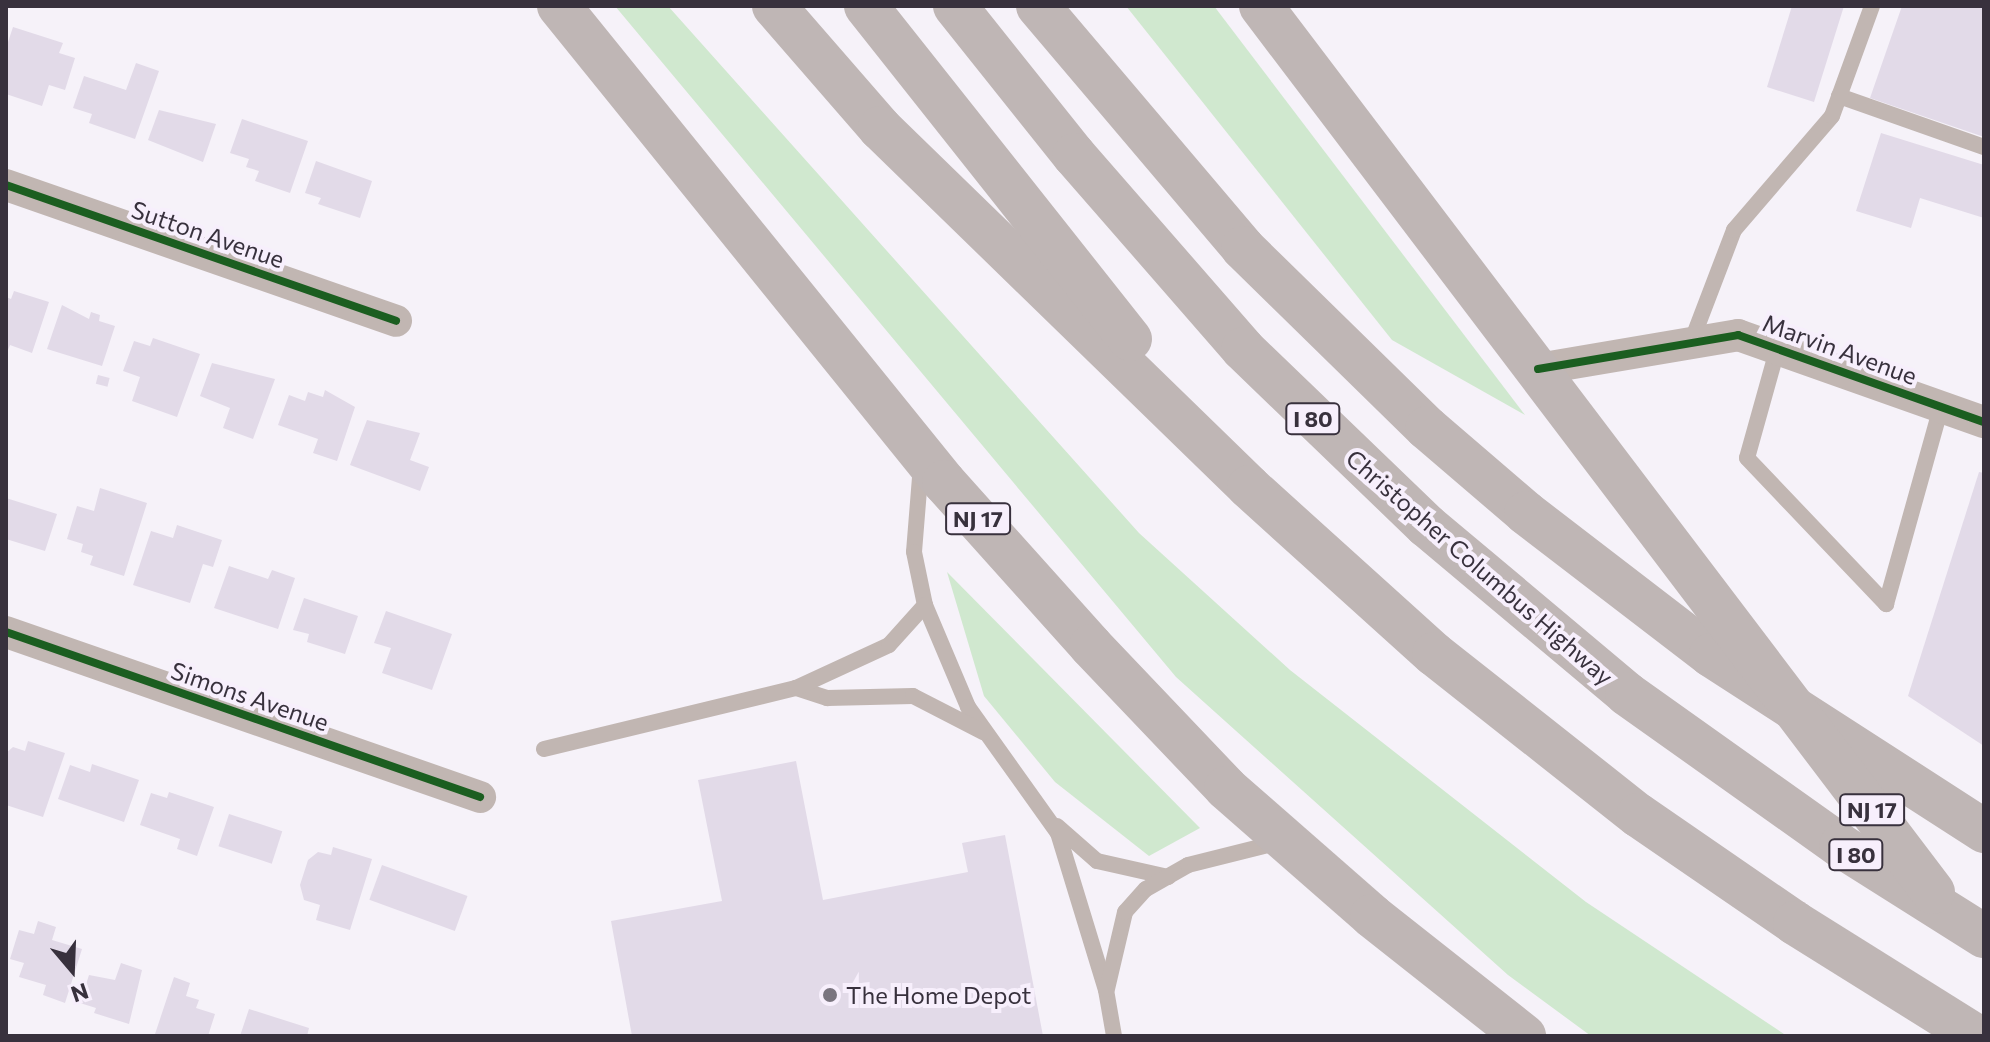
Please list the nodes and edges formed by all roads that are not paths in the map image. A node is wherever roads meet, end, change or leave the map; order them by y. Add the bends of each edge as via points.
1 (774, 6) edge
2 (866, 6) edge
3 (955, 6) edge
4 (1038, 6) edge
5 (1261, 6) edge
6 (1872, 6) edge
7 (566, 16) edge
8 (1839, 96) junction
9 (1984, 147) edge
10 (6, 185) edge
11 (396, 321) dead end
12 (1692, 340) junction
13 (1778, 347) junction
14 (1538, 369) junction
15 (1941, 407) junction
16 (1984, 422) edge
17 (923, 455) junction
18 (1249, 487) junction
19 (925, 605) junction
20 (6, 632) edge
21 (796, 688) junction
22 (989, 736) junction
23 (544, 749) dead end
24 (480, 797) dead end
25 (1047, 817) junction
26 (1984, 831) edge
27 (1286, 841) junction
28 (1168, 877) junction
29 (1984, 936) edge
30 (1984, 962) edge
31 (1106, 990) junction
32 (1114, 1036) edge
33 (1524, 1036) edge
34 (1976, 1036) edge

1 - 18 highway via 880,128
2 - 18 highway
3 - 29 highway, Christopher Columbus Highway / I 80 via 1157,253 1335,441 1527,614 1732,771
4 - 26 highway via 1157,152 1334,340 1526,513 1711,655
5 - 14 highway, NJ 17
6 - 8 lane
7 - 17 highway, NJ 17
8 - 9 lane
8 - 12 lane via 1832,116 1734,230
10 - 11 street, Sutton Avenue
12 - 13 street, Marvin Avenue via 1738,335
12 - 14 street, Marvin Avenue
13 - 15 street, Marvin Avenue
13 - 15 lane via 1747,458 1886,604
14 - 30 highway, NJ 17
15 - 16 street, Marvin Avenue
17 - 19 lane via 914,552
17 - 27 highway, NJ 17 via 1091,646 1226,788
18 - 34 highway via 1535,738 1795,923
19 - 21 lane via 889,645
19 - 22 lane via 968,707
20 - 24 street, Simons Avenue
21 - 22 lane via 827,698 913,696
21 - 23 lane
22 - 25 lane
25 - 28 lane via 1097,861
25 - 31 lane via 1079,894
27 - 28 lane via 1188,865
27 - 33 highway, NJ 17
28 - 31 lane via 1146,889 1125,912
31 - 32 lane

